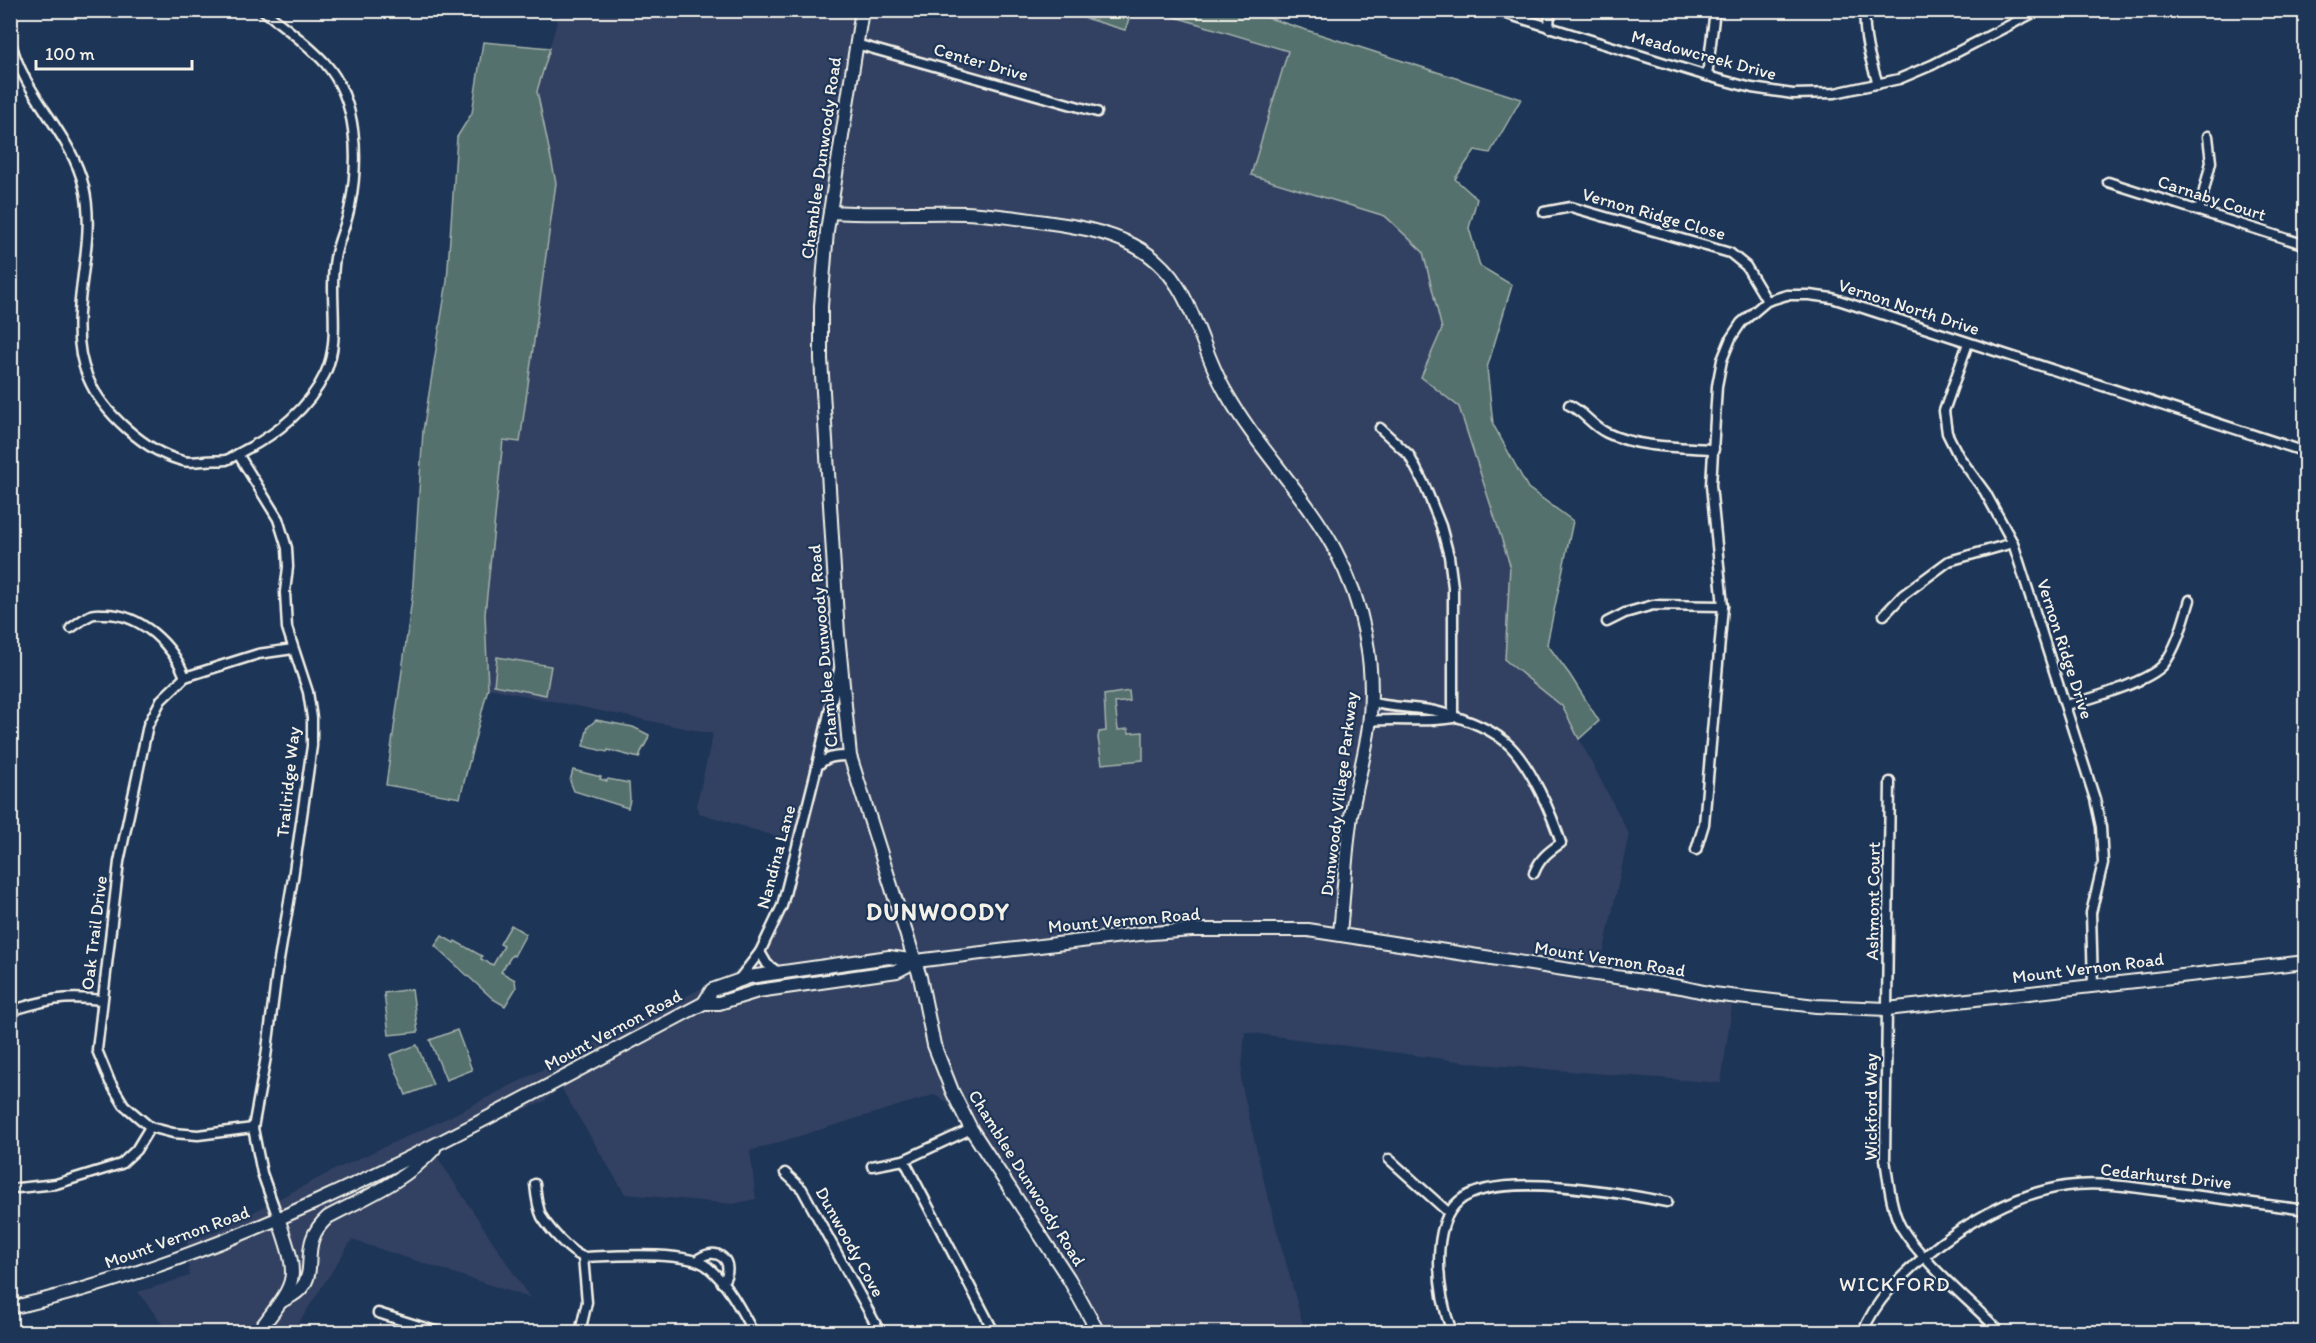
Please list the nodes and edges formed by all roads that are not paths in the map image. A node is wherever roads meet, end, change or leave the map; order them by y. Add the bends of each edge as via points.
1 (263, 10) edge
2 (862, 10) edge
3 (1494, 10) edge
4 (1550, 10) edge
5 (1715, 10) edge
6 (1865, 10) edge
7 (2038, 10) edge
8 (1549, 28) junction
9 (10, 39) edge
10 (856, 44) junction
11 (1707, 76) junction
12 (1878, 84) junction
13 (1097, 112) dead end
14 (2208, 136) dead end
15 (2108, 182) dead end
16 (2199, 211) junction
17 (830, 212) junction
18 (1545, 212) dead end
19 (2306, 245) edge
20 (1767, 301) junction
21 (1968, 343) junction
22 (1569, 405) dead end
23 (1380, 428) dead end
24 (1714, 449) junction
25 (2306, 452) edge
26 (238, 454) junction
27 (2013, 543) junction
28 (2190, 600) dead end
29 (1723, 606) junction
30 (1884, 615) dead end
31 (1607, 622) dead end
32 (71, 628) dead end
33 (293, 649) junction
34 (840, 666) junction
35 (185, 677) junction
36 (1371, 702) junction
37 (2067, 705) junction
38 (1453, 717) junction
39 (1370, 721) junction
40 (850, 756) junction
41 (817, 767) junction
42 (1890, 782) dead end
43 (1696, 849) dead end
44 (1534, 873) dead end
45 (1340, 933) junction
46 (760, 952) junction
47 (916, 961) junction
48 (2306, 962) edge
49 (778, 972) junction
50 (739, 979) junction
51 (2093, 985) junction
52 (102, 1000) junction
53 (704, 1003) junction
54 (10, 1011) edge
55 (1887, 1014) junction
56 (150, 1127) junction
57 (253, 1128) junction
58 (971, 1130) junction
59 (440, 1143) junction
60 (1389, 1159) dead end
61 (904, 1160) junction
62 (872, 1166) dead end
63 (785, 1173) dead end
64 (536, 1184) dead end
65 (18, 1188) dead end
66 (1667, 1202) dead end
67 (2306, 1210) edge
68 (1449, 1213) junction
69 (278, 1218) junction
70 (1924, 1256) junction
71 (583, 1257) junction
72 (696, 1261) junction
73 (722, 1283) junction
74 (282, 1301) junction
75 (10, 1308) edge
76 (378, 1313) dead end
77 (258, 1332) edge
78 (438, 1332) edge
79 (580, 1332) edge
80 (753, 1332) edge
81 (880, 1332) edge
82 (994, 1332) edge
83 (1098, 1332) edge
84 (1452, 1332) edge
85 (1863, 1332) edge
86 (2000, 1332) edge

1 - 26 street via 317,56 337,80 351,125 354,181 335,256 335,347 325,375 292,418 265,440
2 - 10 street, Chamblee Dunwoody Road
3 - 8 street, Meadowcreek Drive
4 - 8 street
5 - 11 street
6 - 12 street via 1865,39
7 - 12 street, Meadowcreek Drive via 1932,65
8 - 11 street, Meadowcreek Drive
9 - 26 street via 28,87 70,153 84,185 87,249 78,322 87,377 102,403 134,434 157,449 184,461 228,459
10 - 13 street, Center Drive
10 - 17 street, Chamblee Dunwoody Road
11 - 12 street, Meadowcreek Drive via 1793,94 1835,93
14 - 16 street via 2211,162
15 - 16 street, Carnaby Court
16 - 19 street, Carnaby Court
17 - 34 street, Chamblee Dunwoody Road via 821,298 821,359
17 - 36 street, Dunwoody Village Parkway via 968,213 1050,222 1112,236 1148,254 1170,275 1190,307 1221,385 1239,416 1335,549 1364,623
18 - 20 street, Vernon Ridge Close via 1570,207 1730,253 1746,266
20 - 21 street, Vernon North Drive via 1787,295 1832,298
20 - 24 street, Vernon North Drive via 1741,323 1722,360
21 - 25 street, Vernon North Drive
21 - 27 street, Vernon Ridge Drive via 1944,411 1947,433 1986,492
22 - 24 street via 1609,434 1652,445
23 - 38 street via 1409,455 1441,526 1449,556
24 - 29 street, Vernon North Drive via 1711,485
26 - 33 street, Trailridge Way via 278,519 287,548 285,612
27 - 30 street via 1948,561
27 - 37 street, Vernon Ridge Drive
28 - 37 street via 2176,643 2162,667 2135,682
29 - 31 street via 1653,605
29 - 43 street, Vernon North Drive via 1704,824
32 - 35 street via 92,614 116,614 131,619 163,642
33 - 35 street, Oak Trail Drive via 258,654
33 - 57 street, Trailridge Way via 308,692 312,746
34 - 40 street, Chamblee Dunwoody Road
34 - 41 street, Nandina Lane
35 - 52 street, Oak Trail Drive via 161,700 148,725 119,862
36 - 38 street
36 - 39 street, Dunwoody Village Parkway
37 - 51 street, Vernon Ridge Drive via 2101,827 2103,863 2091,913
38 - 39 street
38 - 44 street via 1488,730 1510,746 1553,816 1561,843 1546,853
39 - 45 street, Dunwoody Village Parkway via 1351,818
40 - 41 street via 830,757
40 - 47 street, Chamblee Dunwoody Road
41 - 46 street, Nandina Lane via 790,882
42 - 55 street, Ashmont Court
45 - 47 street, Mount Vernon Road via 1192,930
45 - 55 street, Mount Vernon Road via 1713,994
46 - 49 street
46 - 50 street, Nandina Lane
47 - 49 street via 889,957
47 - 53 street, Mount Vernon Road via 897,971 758,991 719,1003
47 - 58 street, Chamblee Dunwoody Road via 939,1060
48 - 51 street, Mount Vernon Road
49 - 50 street
50 - 53 street via 712,990
51 - 55 street, Mount Vernon Road
52 - 54 street via 49,999
52 - 56 street, Oak Trail Drive via 98,1050 102,1061 124,1105
53 - 59 street, Mount Vernon Road
55 - 70 street, Wickford Way via 1885,1159 1900,1226
56 - 57 street, Oak Trail Drive via 198,1135
56 - 65 street via 136,1150 121,1164 56,1184
57 - 69 street via 258,1161
58 - 61 street
58 - 83 street, Chamblee Dunwoody Road
59 - 69 street, Mount Vernon Road
59 - 74 street via 390,1185 322,1222 311,1242 305,1284
60 - 68 street
61 - 62 street
61 - 82 street
63 - 81 street, Dunwoody Cove via 802,1189
64 - 71 street via 542,1217 573,1253
66 - 68 street via 1564,1187 1507,1186 1480,1190 1459,1201
67 - 70 street, Cedarhurst Drive via 2100,1184 2065,1186 2012,1201 1965,1225
68 - 84 street via 1441,1233 1439,1280
69 - 74 street via 293,1272
69 - 75 street, Mount Vernon Road via 135,1274
70 - 85 street, Cedarhurst Drive via 1893,1285
70 - 86 street, Wickford Way
71 - 72 street via 655,1255
71 - 79 street via 587,1302
72 - 73 street via 708,1267
72 - 73 street via 712,1252 721,1256 728,1272
73 - 80 street
74 - 77 street
76 - 78 street

